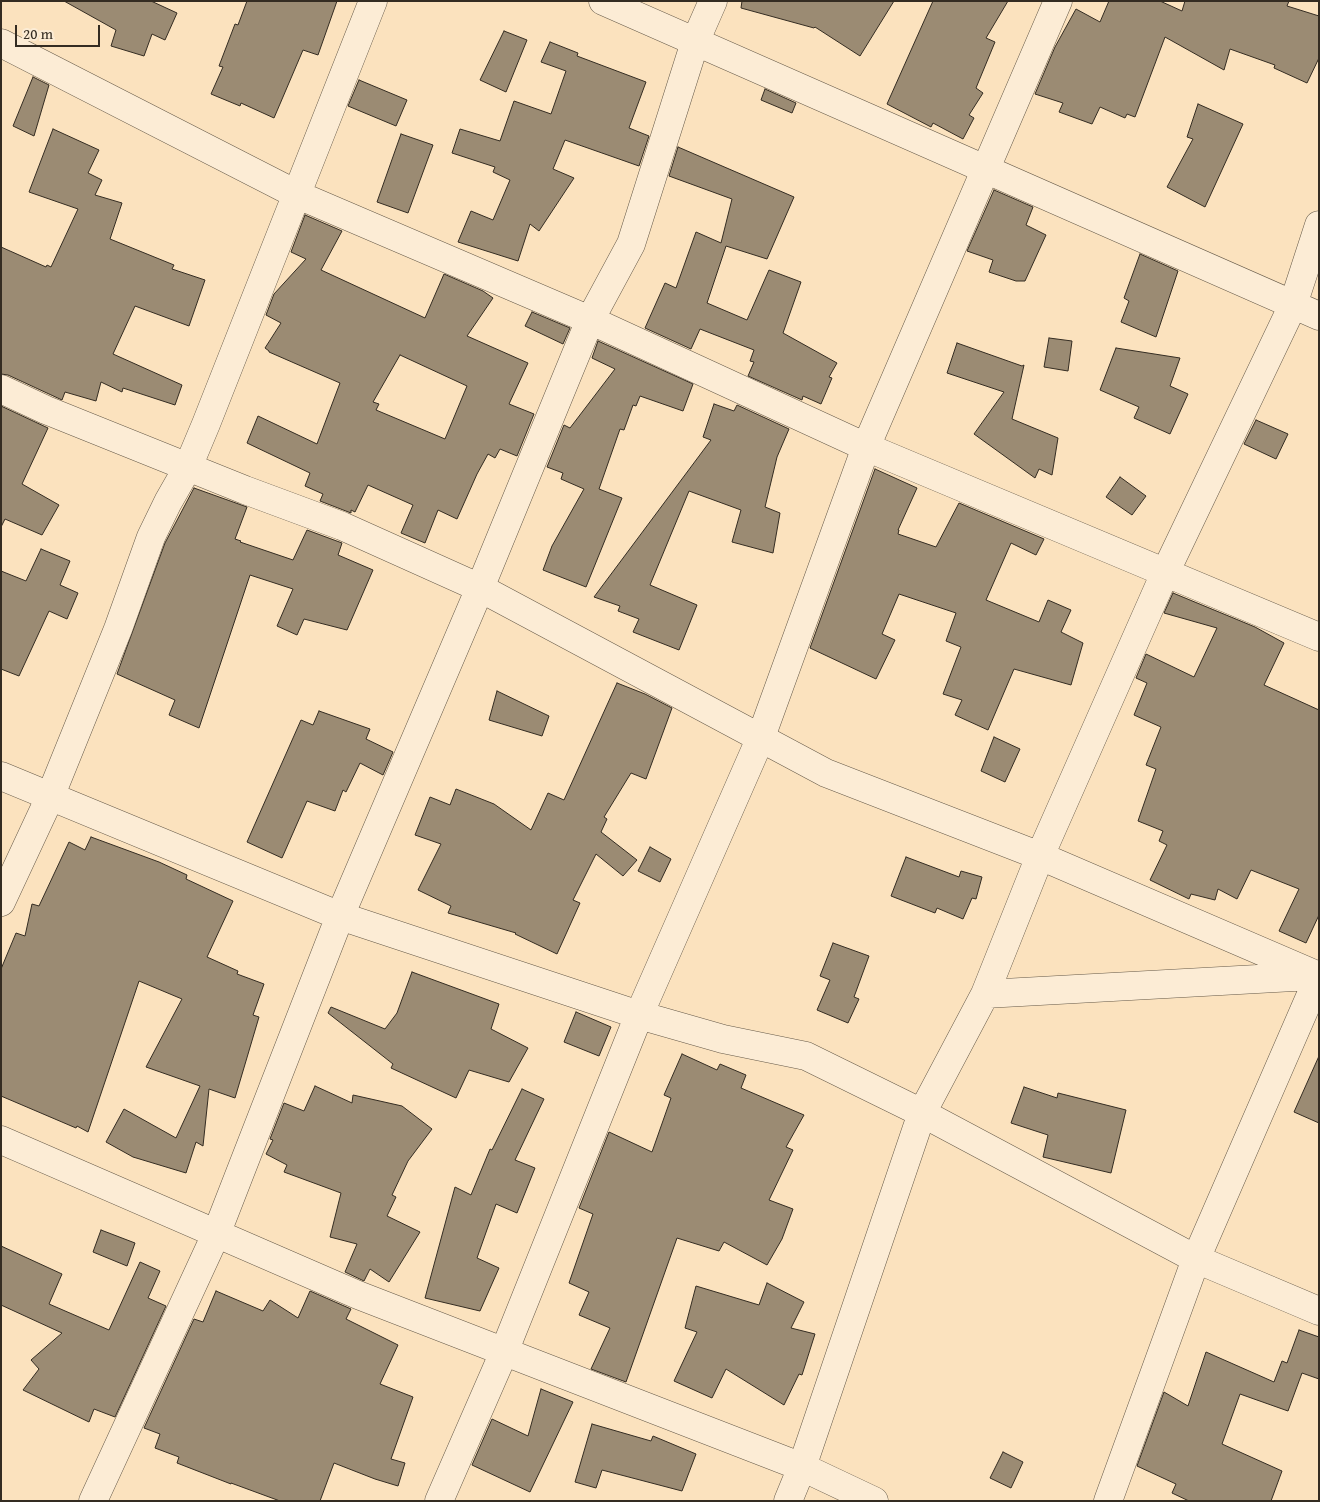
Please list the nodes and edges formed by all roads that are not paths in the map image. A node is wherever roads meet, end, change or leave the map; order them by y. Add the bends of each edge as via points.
1 (373, 1) edge
2 (603, 1) edge
3 (713, 1) edge
4 (1058, 1) edge
5 (1, 42) edge
6 (695, 42) junction
7 (985, 170) junction
8 (298, 194) junction
9 (1319, 225) edge
10 (1293, 304) junction
11 (1319, 316) edge
12 (590, 320) junction
13 (1, 389) edge
14 (866, 447) junction
15 (188, 467) junction
16 (1166, 573) junction
17 (480, 588) junction
18 (1319, 637) edge
19 (761, 737) junction
20 (1, 776) edge
21 (50, 797) junction
22 (1040, 856) junction
23 (1, 902) edge
24 (340, 916) junction
25 (1319, 976) edge
26 (985, 994) junction
27 (639, 1015) junction
28 (922, 1113) junction
29 (1, 1140) edge
30 (217, 1232) junction
31 (1196, 1259) junction
32 (1319, 1311) edge
33 (504, 1352) junction
34 (802, 1467) junction
35 (93, 1501) edge
36 (440, 1501) edge
37 (788, 1501) edge
38 (874, 1501) edge
39 (1108, 1501) edge

1 - 8 street
2 - 6 street
3 - 6 street
4 - 7 street
5 - 8 street
6 - 7 street
6 - 12 street via 632,244
7 - 10 street
7 - 14 street
8 - 12 street
8 - 15 street
9 - 10 street
10 - 11 street
10 - 16 street
12 - 14 street
12 - 17 street
13 - 15 street
14 - 16 street
14 - 19 street
15 - 17 street via 333,522
15 - 21 street via 151,537 118,629
16 - 18 street
16 - 22 street
17 - 19 street
17 - 24 street
19 - 22 street via 826,772
19 - 27 street
20 - 21 street
21 - 23 street
21 - 24 street
22 - 26 street
22 - 26 street via 1319,976
24 - 27 street
24 - 30 street
25 - 31 street
26 - 28 street
27 - 28 street via 723,1039 806,1056
27 - 33 street
28 - 31 street
28 - 34 street
29 - 30 street
30 - 33 street via 358,1295
30 - 35 street
31 - 32 street
31 - 39 street
33 - 34 street
33 - 36 street
34 - 37 street
34 - 38 street

